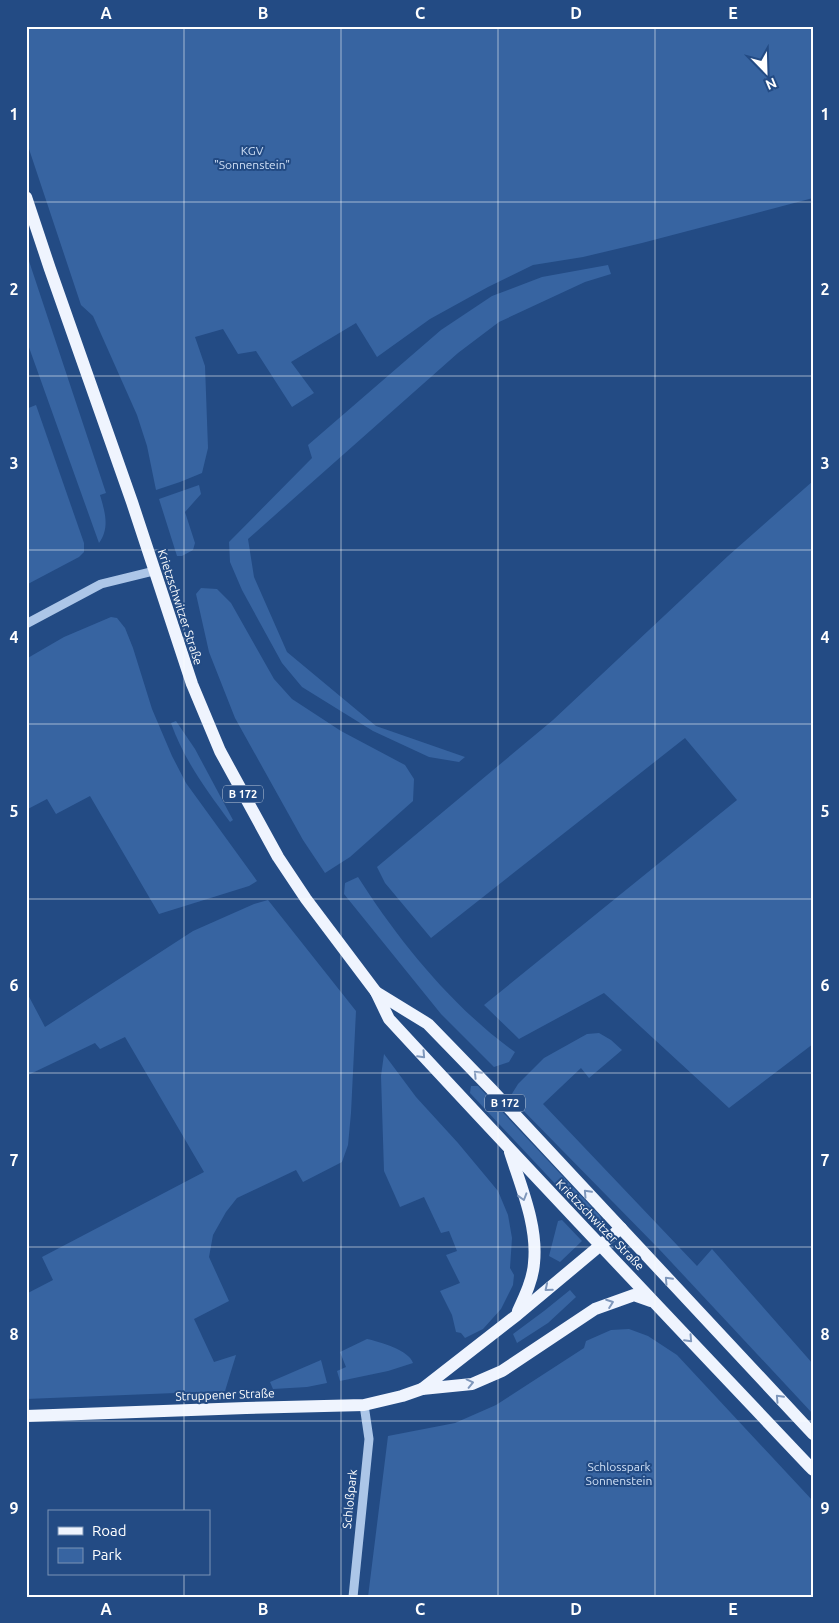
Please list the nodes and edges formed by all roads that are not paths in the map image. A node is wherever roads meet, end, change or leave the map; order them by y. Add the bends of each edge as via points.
1 (26, 197) edge
2 (154, 571) junction
3 (26, 624) edge
4 (376, 992) junction
5 (510, 1150) junction
6 (621, 1228) junction
7 (600, 1246) junction
8 (656, 1303) junction
9 (517, 1315) junction
10 (422, 1389) junction
11 (364, 1405) junction
12 (26, 1416) edge
13 (813, 1434) edge
14 (813, 1470) edge
15 (352, 1597) edge

1 - 2 main road, Krietzschwitzer Straße / B 172
2 - 3 street via 101,584
2 - 4 main road, Krietzschwitzer Straße / B 172 via 192,684 220,752 278,857
4 -> 5 main road, Krietzschwitzer Straße / B 172 via 389,1019
6 -> 4 main road, Krietzschwitzer Straße / B 172 via 428,1024
5 - 7 main road, Krietzschwitzer Straße / B 172
5 -> 9 main road via 533,1230 534,1263
6 - 7 main road, Struppener Straße
13 -> 6 main road, Krietzschwitzer Straße / B 172
7 - 8 main road, Krietzschwitzer Straße / B 172
7 -> 9 main road, Struppener Straße
10 -> 8 main road, Struppener Straße via 472,1384 502,1372 594,1309 634,1295
8 -> 14 main road, Krietzschwitzer Straße / B 172
9 - 10 main road, Struppener Straße
10 - 11 main road, Struppener Straße
11 - 12 main road, Struppener Straße
11 - 15 street, Schloßpark via 369,1439

